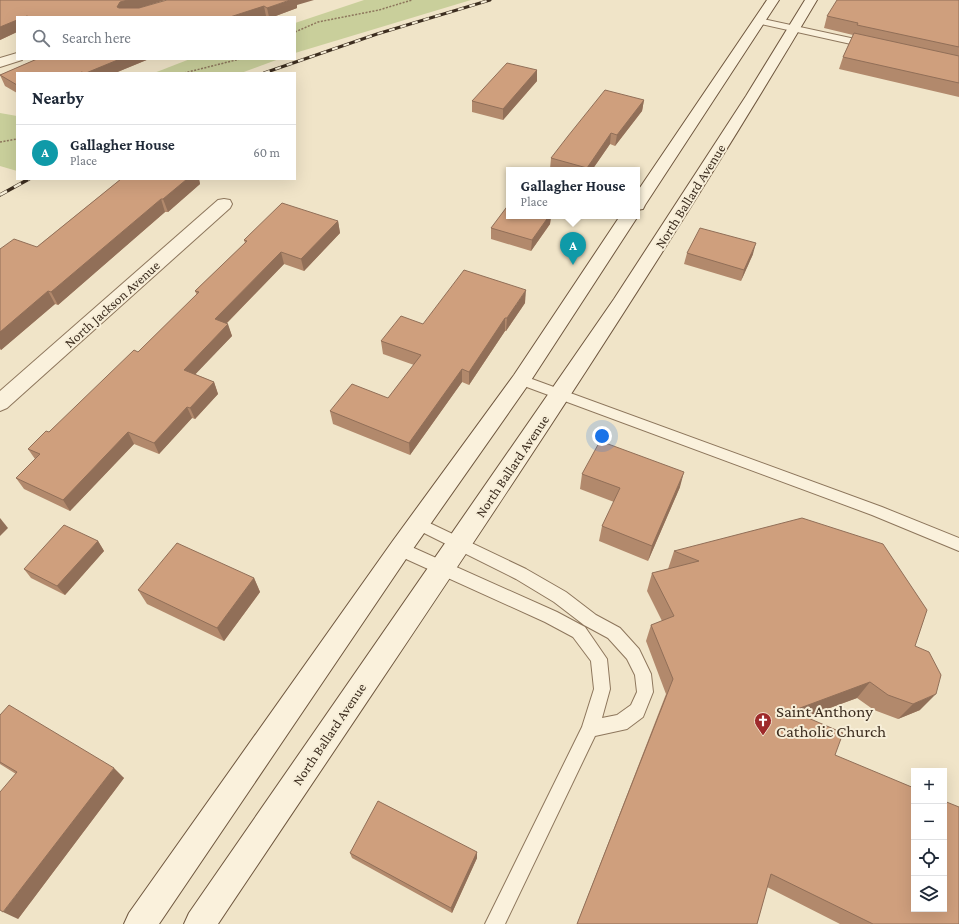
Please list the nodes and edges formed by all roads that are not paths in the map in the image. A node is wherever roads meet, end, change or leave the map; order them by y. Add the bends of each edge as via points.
1 (773, 0) edge
2 (811, 0) edge
3 (759, 21) junction
4 (794, 29) junction
5 (881, 48) edge
6 (16, 57) edge
7 (0, 63) edge
8 (640, 200) edge
9 (224, 204) dead end
10 (628, 219) edge
11 (521, 380) junction
12 (561, 394) junction
13 (0, 403) edge
14 (419, 524) junction
15 (459, 543) junction
16 (959, 545) edge
17 (400, 549) junction
18 (442, 568) junction
19 (585, 626) junction
20 (590, 729) junction
21 (140, 924) edge
22 (200, 924) edge
23 (495, 924) edge

1 - 3 main road
2 - 4 main road, North Ballard Avenue
3 - 4 lane
3 - 8 main road
4 - 5 lane
4 - 12 main road, North Ballard Avenue via 621,304
6 - 7 main road
9 - 13 main road, North Jackson Avenue
10 - 11 main road
11 - 12 lane
11 - 14 main road
12 - 15 main road, North Ballard Avenue
12 - 16 lane via 877,511
14 - 15 lane
14 - 17 main road
15 - 18 main road, North Ballard Avenue
15 - 19 lane via 560,597
17 - 18 lane
17 - 21 main road
18 - 19 lane via 544,614
18 - 22 main road, North Ballard Avenue
19 - 20 lane via 599,659 602,689
19 - 20 lane via 614,632 633,654 643,674 645,692 637,711 621,723
20 - 23 lane

